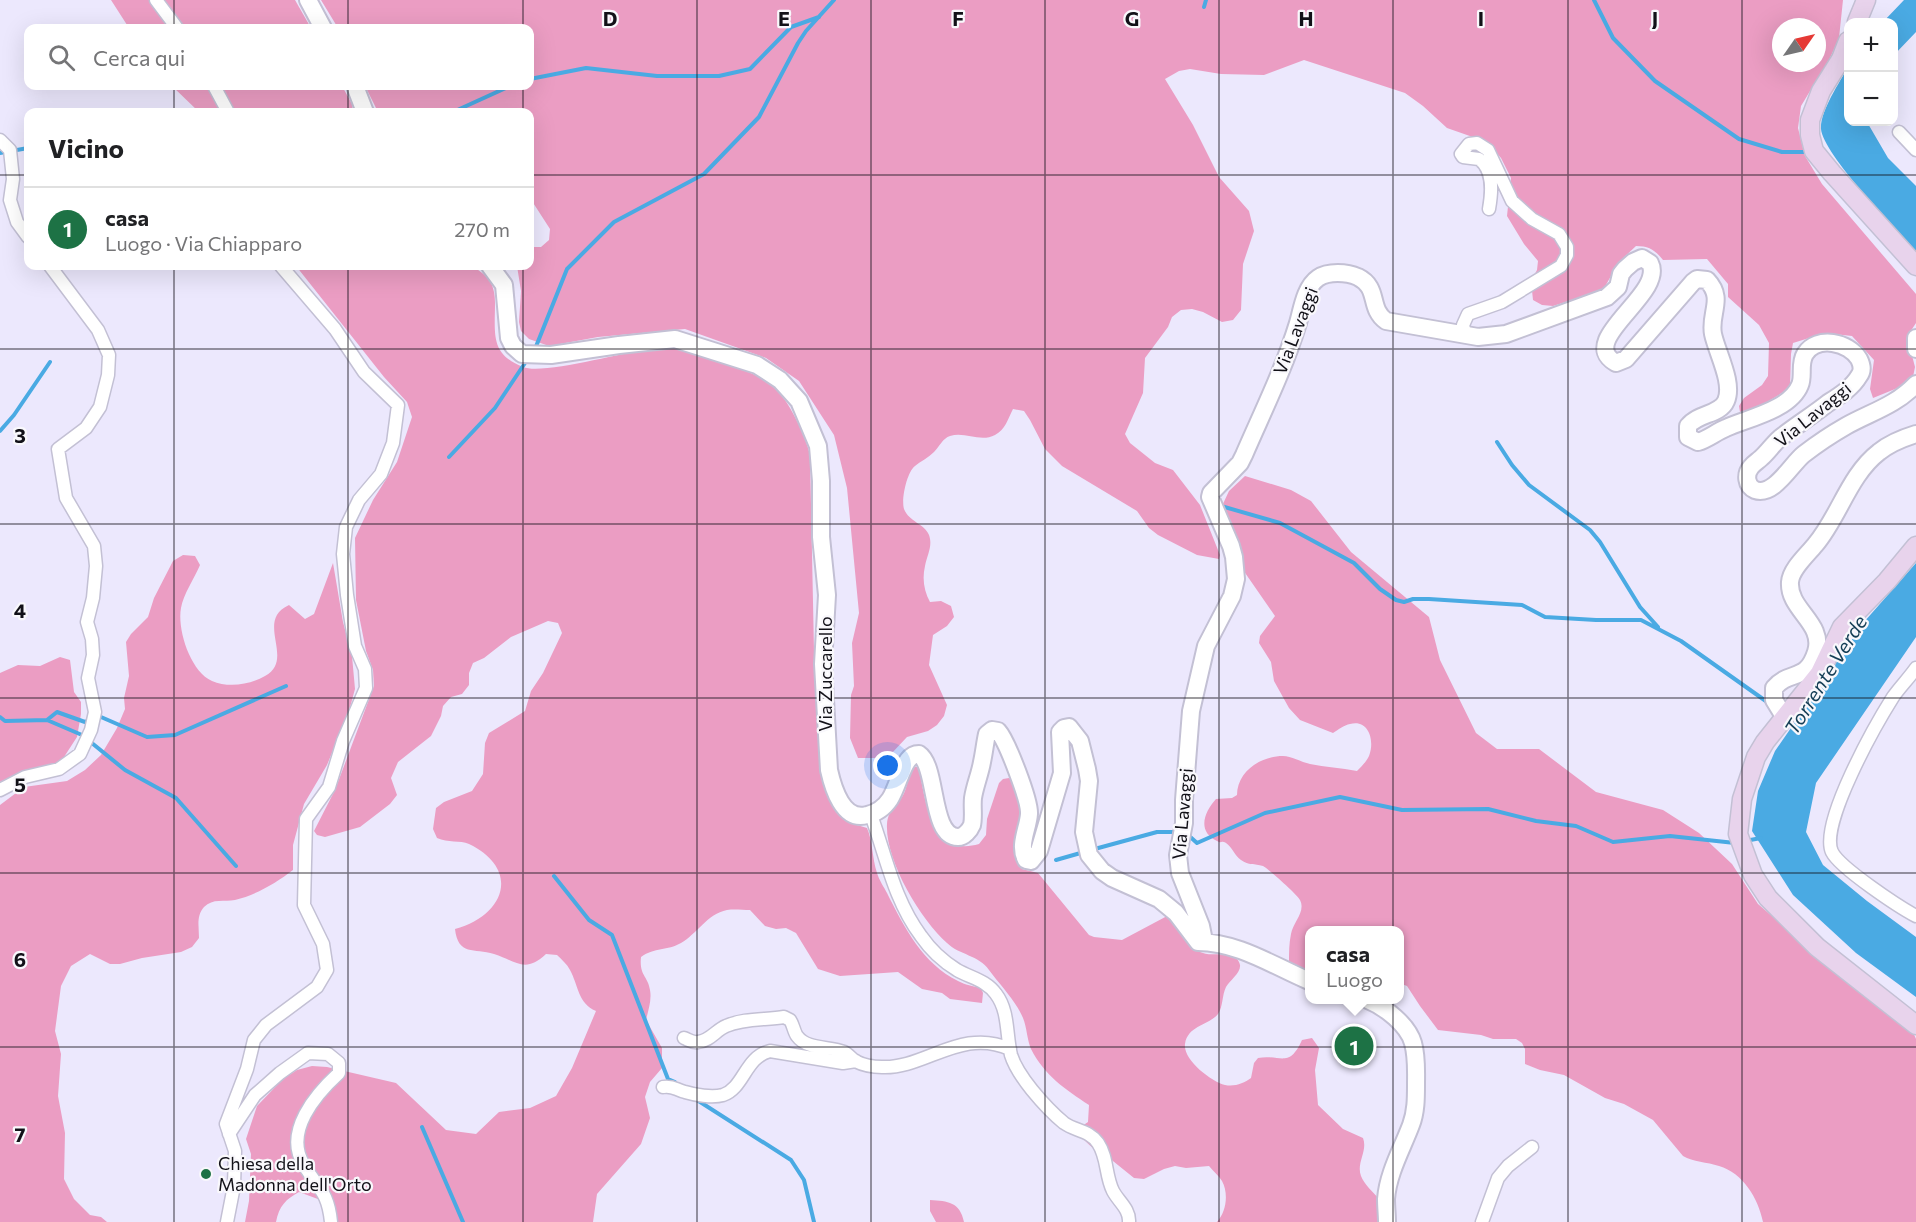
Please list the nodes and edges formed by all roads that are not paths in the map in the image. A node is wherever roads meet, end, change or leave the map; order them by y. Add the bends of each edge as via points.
1 (156, 0) edge
2 (308, 0) edge
3 (1866, 0) edge
4 (1859, 18) edge
5 (174, 24) edge
6 (321, 24) edge
7 (1844, 51) edge
8 (216, 90) edge
9 (357, 90) edge
10 (226, 108) edge
11 (363, 108) edge
12 (1899, 132) dead end
13 (0, 140) edge
14 (1916, 150) edge
15 (1489, 209) dead end
16 (24, 232) edge
17 (1916, 266) edge
18 (53, 270) edge
19 (284, 270) edge
20 (493, 270) edge
21 (1465, 334) junction
22 (1916, 338) edge
23 (1916, 349) edge
24 (1916, 384) edge
25 (1916, 434) edge
26 (1916, 546) edge
27 (1916, 668) edge
28 (1785, 718) junction
29 (0, 790) edge
30 (871, 815) junction
31 (1916, 916) edge
32 (1204, 941) junction
33 (1305, 979) edge
34 (1376, 1004) edge
35 (1916, 1025) edge
36 (684, 1038) dead end
37 (1010, 1049) junction
38 (856, 1061) junction
39 (663, 1087) dead end
40 (1065, 1124) junction
41 (230, 1134) junction
42 (1073, 1138) dead end
43 (1532, 1146) dead end
44 (227, 1222) edge
45 (331, 1222) edge
46 (1130, 1222) edge
47 (1387, 1222) edge
48 (1482, 1222) edge

1 - 5 street
2 - 6 street
3 - 4 main road
7 - 17 main road via 1821,91 1810,120 1815,151
8 - 10 street
9 - 11 street
12 - 14 street
13 - 16 street via 10,150 10,200
15 - 21 street via 1488,168 1479,159 1463,157 1462,150 1468,144 1477,143 1488,150 1515,204 1559,234 1567,255 1556,270 1502,302 1468,314 1463,325
18 - 29 street via 98,330 109,355 100,407 86,428 58,449 66,498 94,546 96,566 87,622 93,655 88,678 95,712 80,754 59,769 25,777
19 - 41 street via 335,329 364,372 398,405 393,443 381,474 359,500 346,527 346,595 365,669 366,688 329,787 306,819 304,905 323,945 327,970 317,987 266,1025 254,1040 226,1124
20 - 30 street, Via Zuccarello via 504,285 509,338 522,354 551,355 675,339 757,365 780,380 799,401 818,446 821,482 827,595 823,664 829,770 833,788 847,810 855,816
21 - 24 street, Via Lavaggi via 1478,337 1506,333 1607,297 1618,287 1625,269 1642,258 1653,268 1652,276 1604,346 1610,359 1622,362 1693,282 1707,280 1716,296 1712,327 1728,393 1718,410 1697,417 1688,426 1688,437 1698,442 1757,417 1794,394 1800,384 1804,355 1810,348 1830,342 1856,354 1862,363 1860,376 1751,466 1748,481 1751,488 1761,491 1784,477 1806,452 1846,426 1881,411
21 - 32 street, Via Lavaggi via 1386,321 1377,311 1369,285 1349,274 1331,273 1317,278 1307,292 1286,361 1240,463 1211,493 1231,546 1236,579 1232,596 1206,646 1191,711 1178,864
22 - 23 street
25 - 28 street via 1878,452 1855,480 1824,534 1791,574 1791,595 1814,628 1817,650 1807,669 1774,688 1774,700
26 - 28 main road via 1842,627 1820,673
27 - 31 street via 1894,696 1861,754 1839,803 1829,841 1834,856 1867,884
28 - 35 main road via 1756,757 1742,799 1738,834 1753,875 1768,898 1817,947
30 - 32 street via 886,804 906,761 919,753 930,768 935,804 944,826 949,833 964,835 972,823 973,798 987,734 998,731 1030,812 1023,846 1026,860 1031,861 1039,851 1062,773 1060,732 1069,727 1080,741 1089,781 1084,832 1089,855 1112,878 1159,899 1176,913 1194,939
30 - 37 street via 903,907 921,936 940,956 958,971 985,983 997,995 1006,1018
32 - 33 street via 1253,954
34 - 47 street via 1404,1028 1413,1041 1416,1057 1415,1108 1386,1198
36 - 38 street via 700,1042 725,1026 784,1017 806,1043 844,1052
37 - 38 street via 987,1042 945,1049 884,1068
37 - 40 street via 1029,1086
38 - 39 street via 843,1063 770,1051 756,1058 737,1084 722,1096
40 - 42 street
40 - 46 street via 1084,1131 1100,1146 1111,1187
41 - 44 street via 235,1151 234,1186
41 - 45 street via 255,1095 308,1053 328,1054 339,1063 339,1072 320,1090 304,1116 296,1142 303,1163 323,1189
43 - 48 street via 1498,1178

